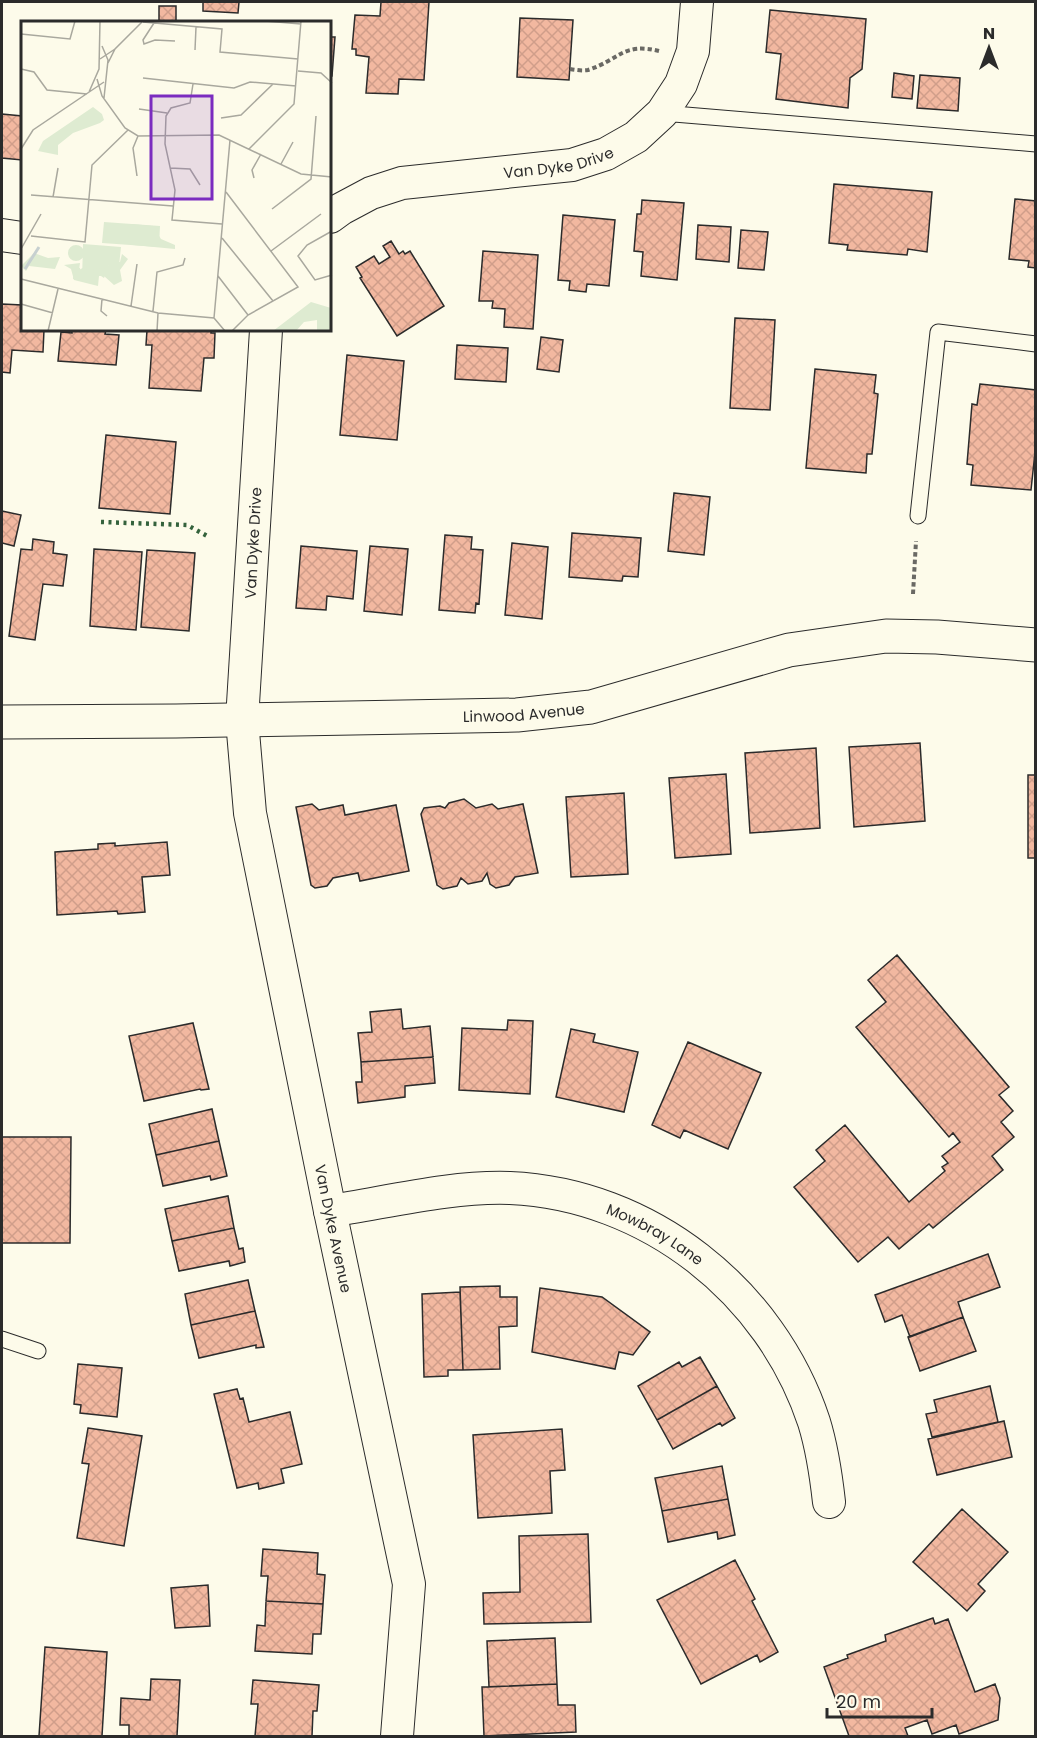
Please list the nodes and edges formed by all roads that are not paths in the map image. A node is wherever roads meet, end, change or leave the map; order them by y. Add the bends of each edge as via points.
1 (697, 2) edge
2 (662, 113) junction
3 (1035, 144) edge
4 (332, 216) edge
5 (2, 235) edge
6 (21, 238) edge
7 (266, 332) edge
8 (1035, 344) edge
9 (918, 516) road end
10 (1035, 645) edge
11 (242, 720) junction
12 (2, 722) edge
13 (330, 1211) junction
14 (2, 1339) edge
15 (38, 1351) dead end
16 (829, 1502) dead end
17 (397, 1737) edge

1 - 2 street, Van Dyke Drive via 693,51 681,84
2 - 3 lane
2 - 4 street, Van Dyke Drive via 636,137 595,158 572,165 402,183 370,194
5 - 6 street
7 - 11 street, Van Dyke Drive
8 - 9 lane via 938,332
10 - 11 main road, Linwood Avenue via 886,636 789,650 591,706 518,715
11 - 12 main road, Linwood Avenue
11 - 13 street, Van Dyke Avenue via 250,813
13 - 16 street, Mowbray Lane via 462,1189 511,1188 575,1197 621,1213 665,1235 701,1260 741,1296 771,1334 796,1377 814,1422
13 - 17 street, Van Dyke Avenue via 409,1584
14 - 15 lane

